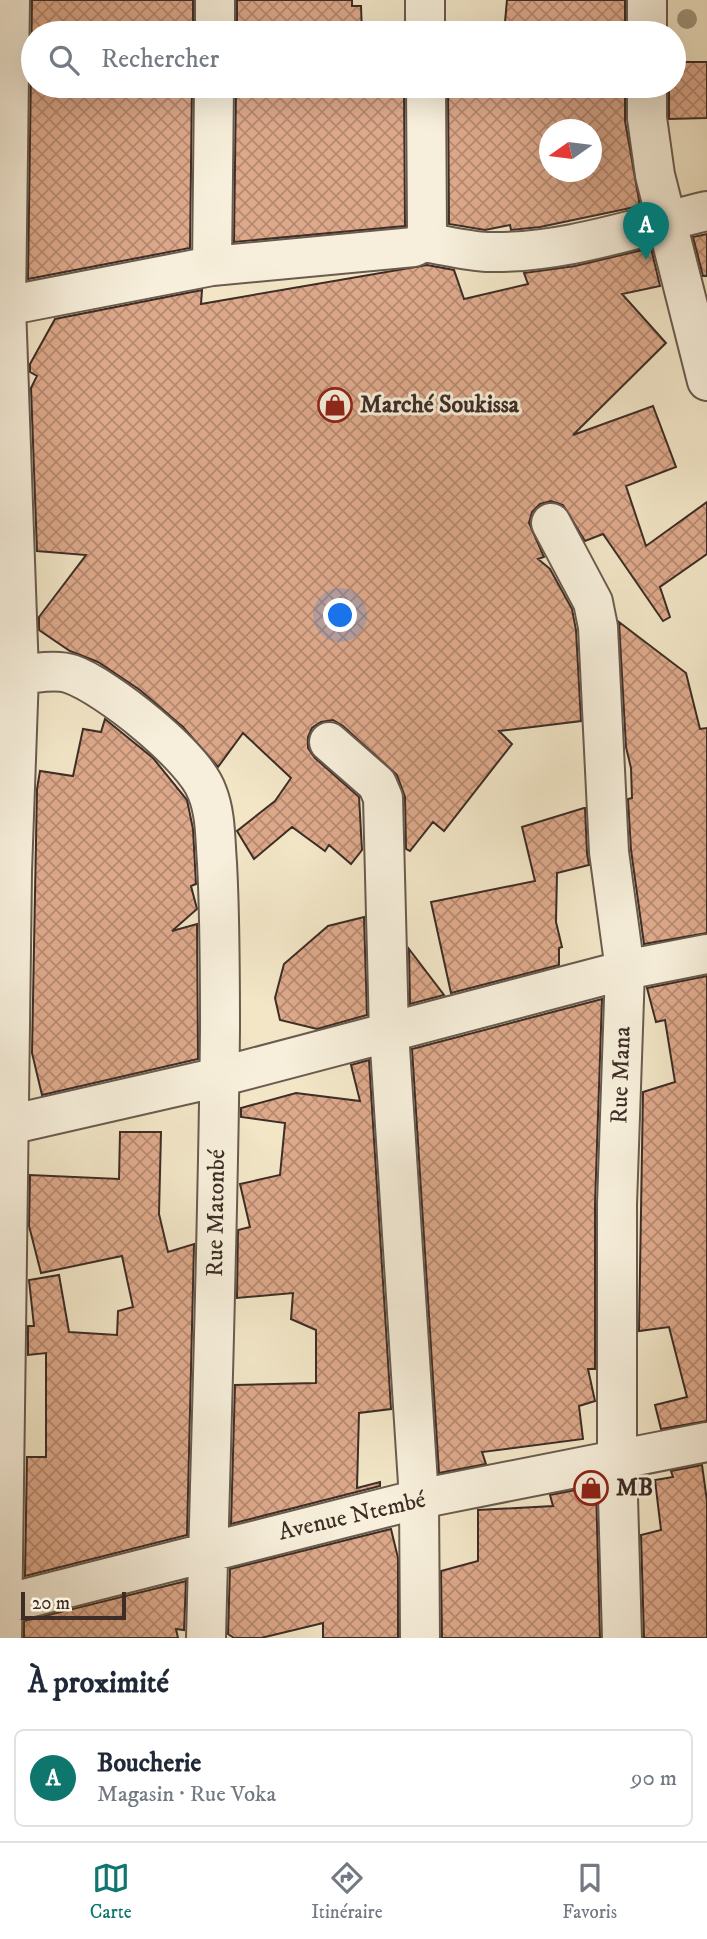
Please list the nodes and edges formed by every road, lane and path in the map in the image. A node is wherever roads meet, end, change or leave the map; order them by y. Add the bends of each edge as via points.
1 (10, 0) edge
2 (215, 0) edge
3 (425, 0) edge
4 (647, 0) edge
5 (215, 21) edge
6 (425, 21) edge
7 (647, 21) edge
8 (214, 98) edge
9 (426, 98) edge
10 (647, 98) edge
11 (707, 211) edge
12 (668, 220) junction
13 (423, 242) junction
14 (212, 266) junction
15 (3, 306) edge
16 (707, 381) edge
17 (551, 523) dead end
18 (9, 677) edge
19 (329, 742) dead end
20 (707, 954) edge
21 (625, 970) junction
22 (389, 1032) junction
23 (219, 1077) junction
24 (5, 1126) edge
25 (707, 1441) edge
26 (617, 1462) junction
27 (419, 1499) junction
28 (208, 1550) junction
29 (2, 1616) edge
30 (206, 1638) edge
31 (420, 1638) edge
32 (622, 1638) edge

1 - 15 street
2 - 5 street
3 - 6 street
4 - 7 street
8 - 14 street
9 - 13 street via 427,230
10 - 12 street via 655,175
11 - 12 street
12 - 13 street via 608,238 487,252
12 - 16 street
13 - 14 street via 414,247
14 - 15 street
15 - 18 street
17 - 21 street, Rue Mana via 593,602 598,627 609,852
18 - 23 street, Rue Matonbé via 69,673 97,687 147,723 207,789 214,814 220,919
18 - 24 street via 12,872
19 - 22 street via 377,784 383,798
20 - 21 street
21 - 22 street
21 - 26 street, Rue Mana via 617,1204
22 - 23 street
22 - 27 street
23 - 24 street
23 - 28 street, Rue Matonbé
24 - 29 street
25 - 26 street, Avenue Ntembé
26 - 27 street, Avenue Ntembé
26 - 32 street, Rue Mana
27 - 28 street, Avenue Ntembé
27 - 31 street
28 - 29 street, Avenue Ntembé
28 - 30 street, Rue Matonbé

